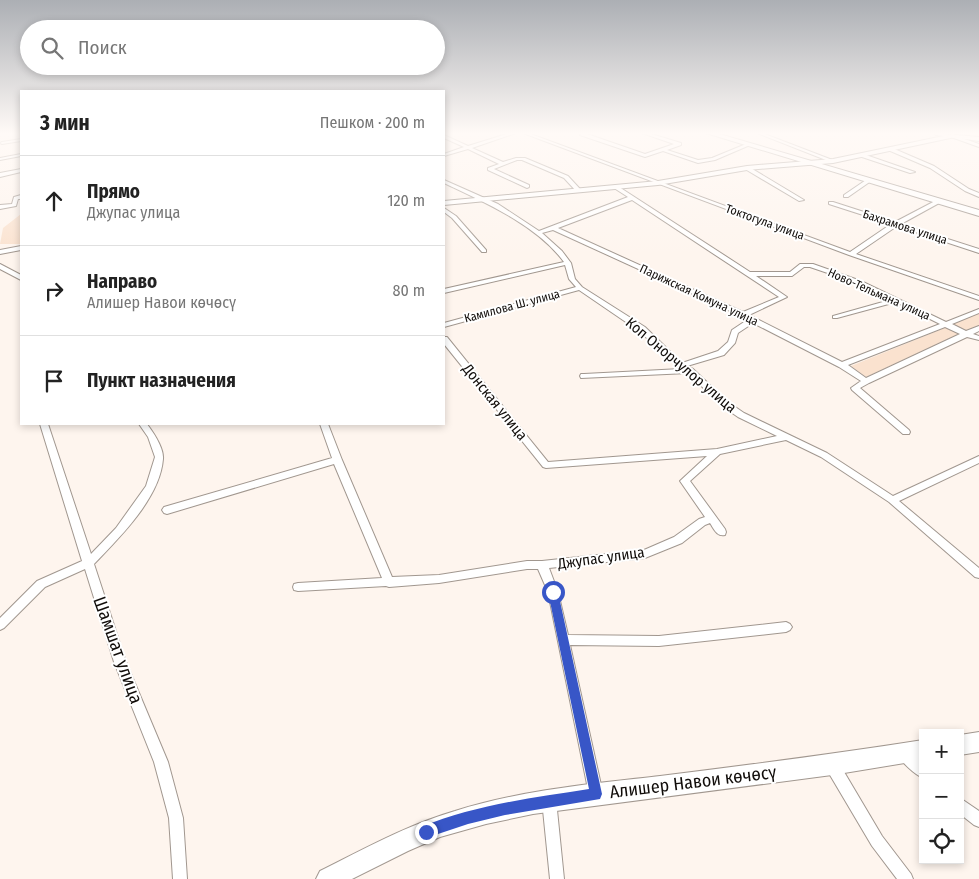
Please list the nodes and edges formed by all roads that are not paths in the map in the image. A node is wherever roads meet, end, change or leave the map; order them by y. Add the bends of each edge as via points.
1 (499, 174) edge
2 (559, 174) edge
3 (634, 174) edge
4 (711, 174) edge
5 (757, 174) edge
6 (846, 174) edge
7 (943, 174) edge
8 (868, 181) junction
9 (445, 182) edge
10 (658, 183) junction
11 (527, 186) dead end
12 (616, 187) junction
13 (578, 190) junction
14 (979, 195) edge
15 (846, 196) dead end
16 (20, 197) edge
17 (631, 198) junction
18 (801, 200) dead end
19 (484, 201) junction
20 (939, 201) junction
21 (445, 203) edge
22 (831, 203) dead end
23 (0, 207) edge
24 (445, 211) edge
25 (979, 213) edge
26 (896, 224) junction
27 (554, 228) junction
28 (538, 233) junction
29 (20, 248) edge
30 (484, 251) dead end
31 (979, 251) edge
32 (0, 252) edge
33 (851, 254) junction
34 (568, 263) junction
35 (0, 266) edge
36 (748, 274) junction
37 (20, 277) edge
38 (580, 288) junction
39 (445, 291) edge
40 (979, 298) edge
41 (897, 300) junction
42 (979, 311) edge
43 (743, 315) junction
44 (835, 317) dead end
45 (752, 320) junction
46 (946, 324) junction
47 (445, 325) edge
48 (979, 328) edge
49 (966, 334) junction
50 (979, 338) edge
51 (445, 340) edge
52 (842, 365) junction
53 (681, 366) junction
54 (690, 371) junction
55 (584, 376) dead end
56 (866, 381) junction
57 (44, 425) edge
58 (144, 425) edge
59 (324, 425) edge
60 (906, 432) dead end
61 (786, 437) junction
62 (717, 452) junction
63 (979, 459) edge
64 (337, 460) junction
65 (892, 500) junction
66 (167, 510) dead end
67 (712, 519) junction
68 (721, 532) dead end
69 (88, 563) junction
70 (542, 566) junction
71 (979, 574) edge
72 (388, 583) junction
73 (298, 587) dead end
74 (0, 626) edge
75 (786, 628) dead end
76 (563, 640) junction
77 (979, 742) edge
78 (964, 744) edge
79 (913, 752) edge
80 (919, 763) edge
81 (832, 765) junction
82 (596, 794) junction
83 (549, 800) junction
84 (964, 808) edge
85 (979, 820) edge
86 (180, 879) edge
87 (328, 879) edge
88 (557, 879) edge
89 (906, 879) edge

1 - 11 street
2 - 13 street
3 - 10 street, Токтогула улица
4 - 10 street
5 - 18 street
6 - 8 main road
7 - 14 street
8 - 15 street
8 - 20 main road
9 - 19 street, Коп Онорчулор улица
10 - 12 street
10 - 33 street, Токтогула улица
12 - 13 street
12 - 17 street
13 - 19 street
16 - 23 street via 16,198 14,205
17 - 27 street
17 - 36 street
19 - 21 street
19 - 28 street, Коп Онорчулор улица via 496,205
20 - 25 main road
20 - 26 street
22 - 26 street, Бахрамова улица
24 - 30 street
26 - 31 street, Бахрамова улица
26 - 33 street
27 - 28 street
27 - 43 street, Парижская Комуна улица
28 - 34 street, Коп Онорчулор улица
29 - 32 street
33 - 40 street, Токтогула улица
34 - 38 street, Коп Онорчулор улица via 572,279
34 - 39 street
35 - 37 street
36 - 41 street, Ново-Тельмана улица via 792,274 802,265 811,265
36 - 43 street via 784,297
38 - 47 street, Камилова Ш. улица
38 - 53 street, Коп Онорчулор улица via 642,329
41 - 44 street
41 - 46 street, Ново-Тельмана улица
42 - 46 street
43 - 45 street, Парижская Комуна улица
45 - 52 street, Парижская Комуна улица
45 - 53 street via 735,332 721,353
46 - 49 street, Ново-Тельмана улица
46 - 52 street
48 - 49 street
49 - 50 street, Ново-Тельмана улица
49 - 56 street
51 - 62 street, Донская улица via 546,465
52 - 56 street, Парижская Комуна улица
53 - 54 street, Коп Онорчулор улица
54 - 55 street
54 - 61 street, Коп Онорчулор улица via 741,415
56 - 60 street via 855,388
57 - 69 street, Шамшат улица
58 - 69 street via 152,436 159,457 151,487 120,531
59 - 64 street
61 - 62 street
61 - 65 street, Коп Онорчулор улица via 824,455
62 - 67 street via 685,481
63 - 65 street
64 - 66 street
64 - 72 street
65 - 71 street, Коп Онорчулор улица
67 - 68 street
67 - 70 street, Джупас улица via 702,522 678,540 644,554
69 - 74 street via 41,584
69 - 86 street, Шамшат улица via 120,662 161,762 176,818
70 - 72 street, Джупас улица via 527,565 439,579
70 - 76 street, Джупас улица via 553,592
72 - 73 street, Джупас улица
75 - 76 street via 658,641
76 - 82 street, Джупас улица
77 - 78 main road
79 - 80 street
79 - 81 main road, Алишер Навои көчөсү
81 - 82 main road, Алишер Навои көчөсү
81 - 89 street via 877,841
82 - 83 main road, Алишер Навои көчөсү
83 - 87 main road, Алишер Навои көчөсү via 468,817 434,829
83 - 88 street
84 - 85 street

